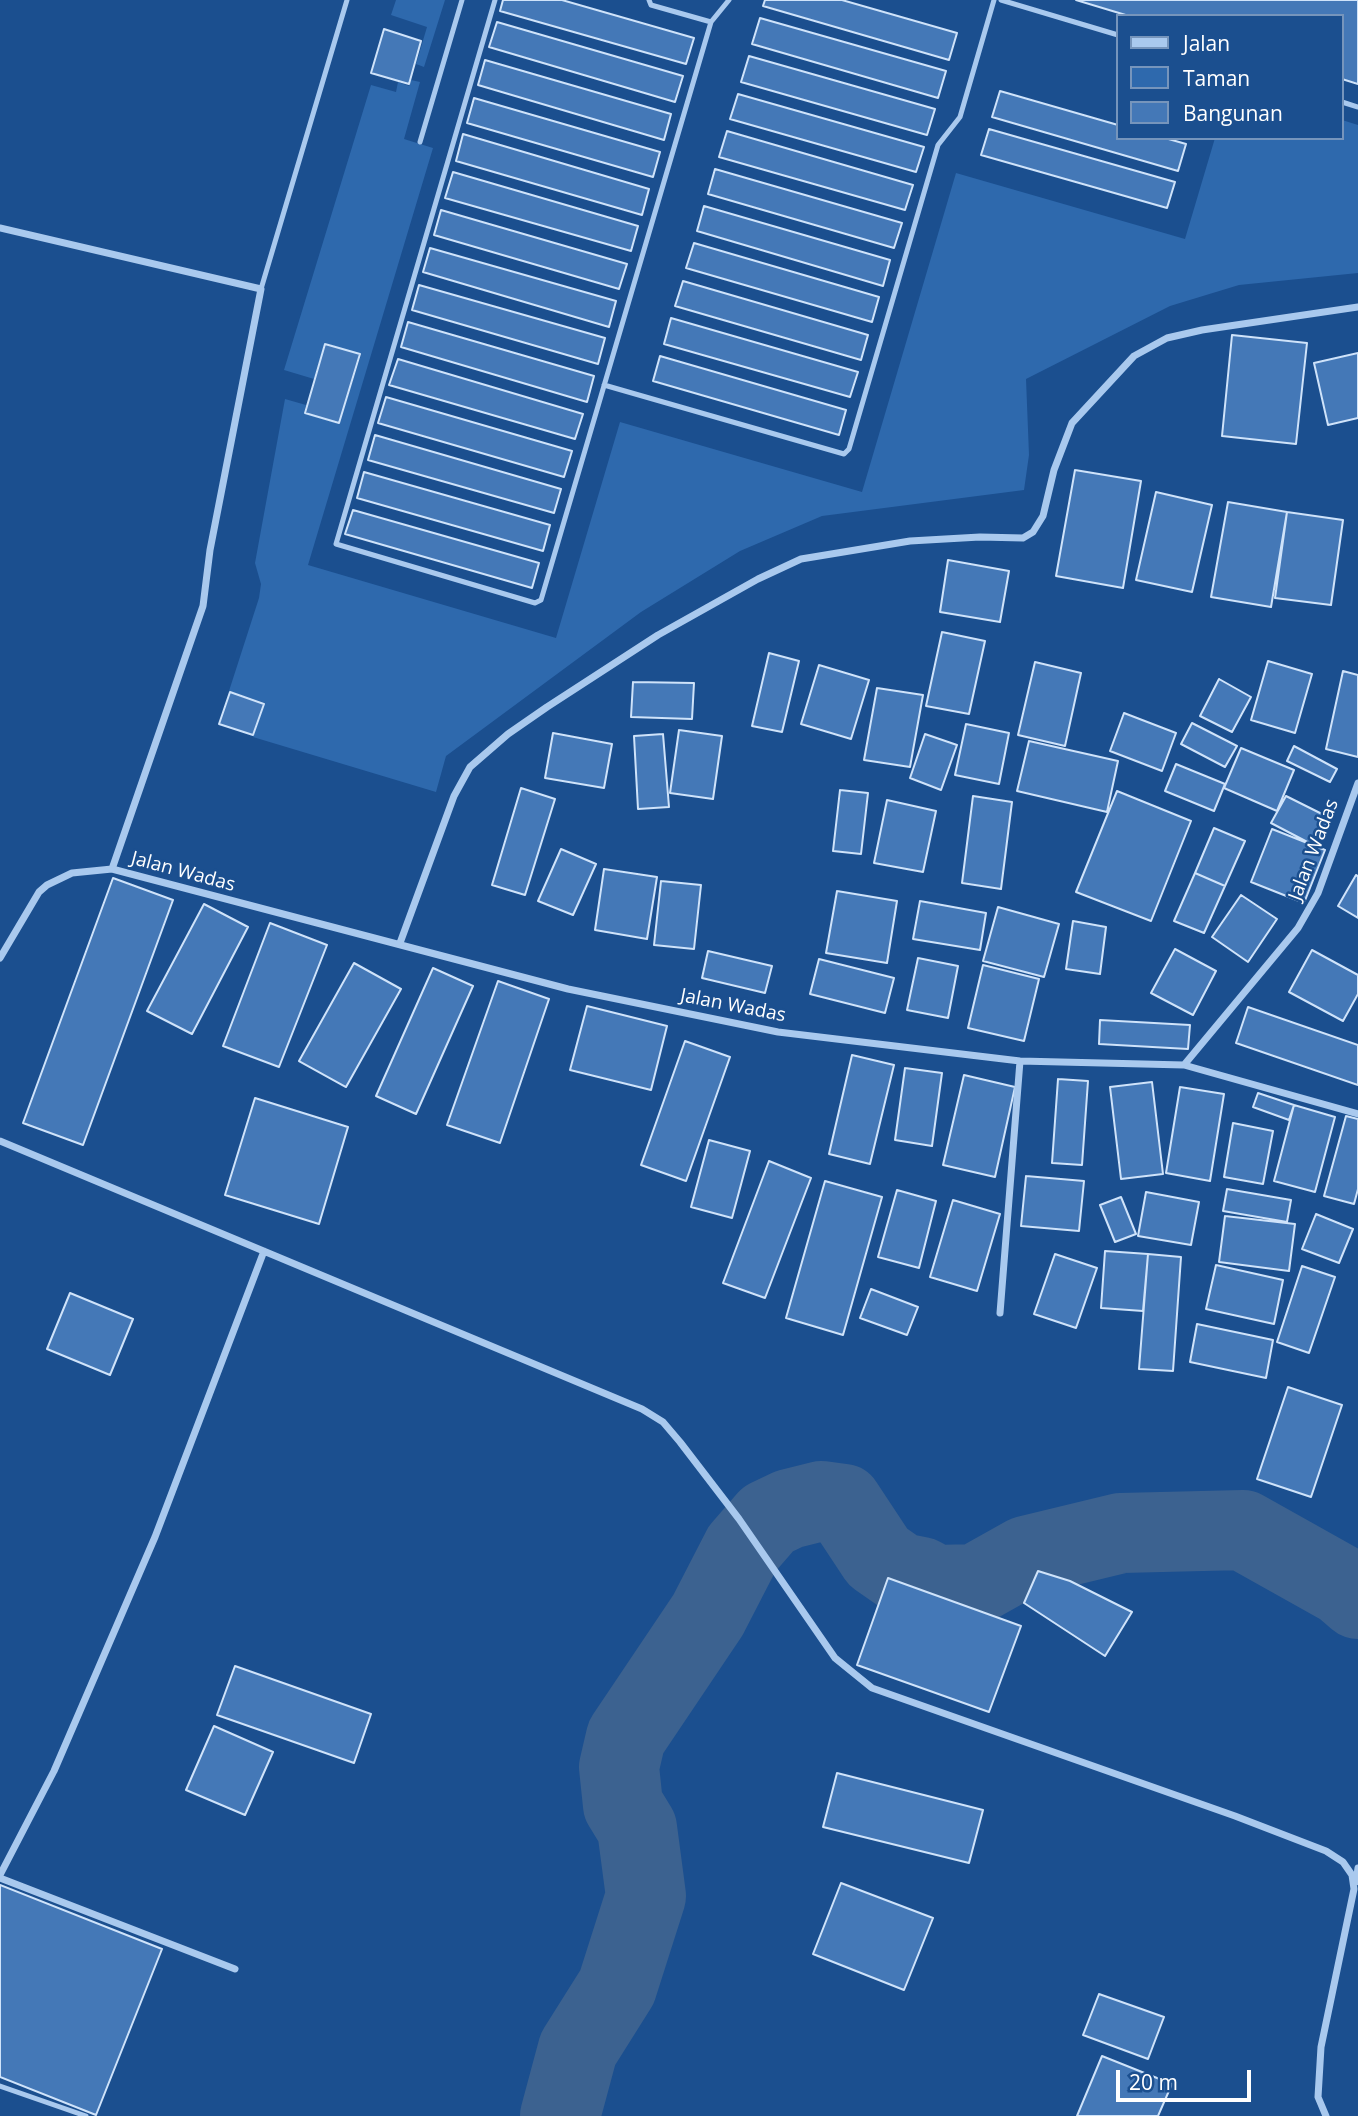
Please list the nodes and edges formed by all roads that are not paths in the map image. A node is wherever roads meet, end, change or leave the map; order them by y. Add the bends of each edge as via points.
1 (347, 0) edge
2 (462, 0) edge
3 (495, 0) edge
4 (649, 0) edge
5 (729, 0) edge
6 (994, 0) edge
7 (1001, 0) edge
8 (711, 22) junction
9 (1116, 34) edge
10 (420, 142) dead end
11 (0, 228) edge
12 (261, 289) junction
13 (1358, 307) edge
14 (604, 385) junction
15 (1358, 783) edge
16 (113, 869) junction
17 (400, 943) junction
18 (0, 958) edge
19 (1020, 1061) junction
20 (1184, 1065) junction
21 (1358, 1114) edge
22 (0, 1141) edge
23 (264, 1251) junction
24 (1000, 1313) dead end
25 (1358, 1868) edge
26 (0, 1877) edge
27 (1354, 1889) junction
28 (235, 1969) dead end
29 (0, 2086) edge
30 (86, 2116) edge
31 (1326, 2116) edge

1 - 12 lane
2 - 10 lane
3 - 14 lane via 336,544 539,602
4 - 8 lane via 651,5
5 - 8 lane
6 - 14 lane via 960,117 938,145 844,454
7 - 9 lane
8 - 14 lane
11 - 12 street
12 - 16 street via 203,606
13 - 17 street via 1202,330 1167,338 1134,356 1072,423 1043,516 1023,538 911,541 801,559 658,635 547,707 470,767 454,796
15 - 20 street, Jalan Wadas via 1318,893 1297,928
16 - 17 street, Jalan Wadas
16 - 18 street, Jalan Wadas via 72,873 47,885
17 - 19 street, Jalan Wadas via 568,989 778,1032
19 - 20 street, Jalan Wadas
19 - 24 street
20 - 21 street
22 - 23 street
23 - 26 street via 155,1537 54,1771
23 - 27 street via 642,1409 663,1422 739,1519 835,1658 872,1688 1326,1851 1348,1868
25 - 27 street
26 - 28 street
27 - 31 street via 1321,2047 1318,2097
29 - 30 lane

